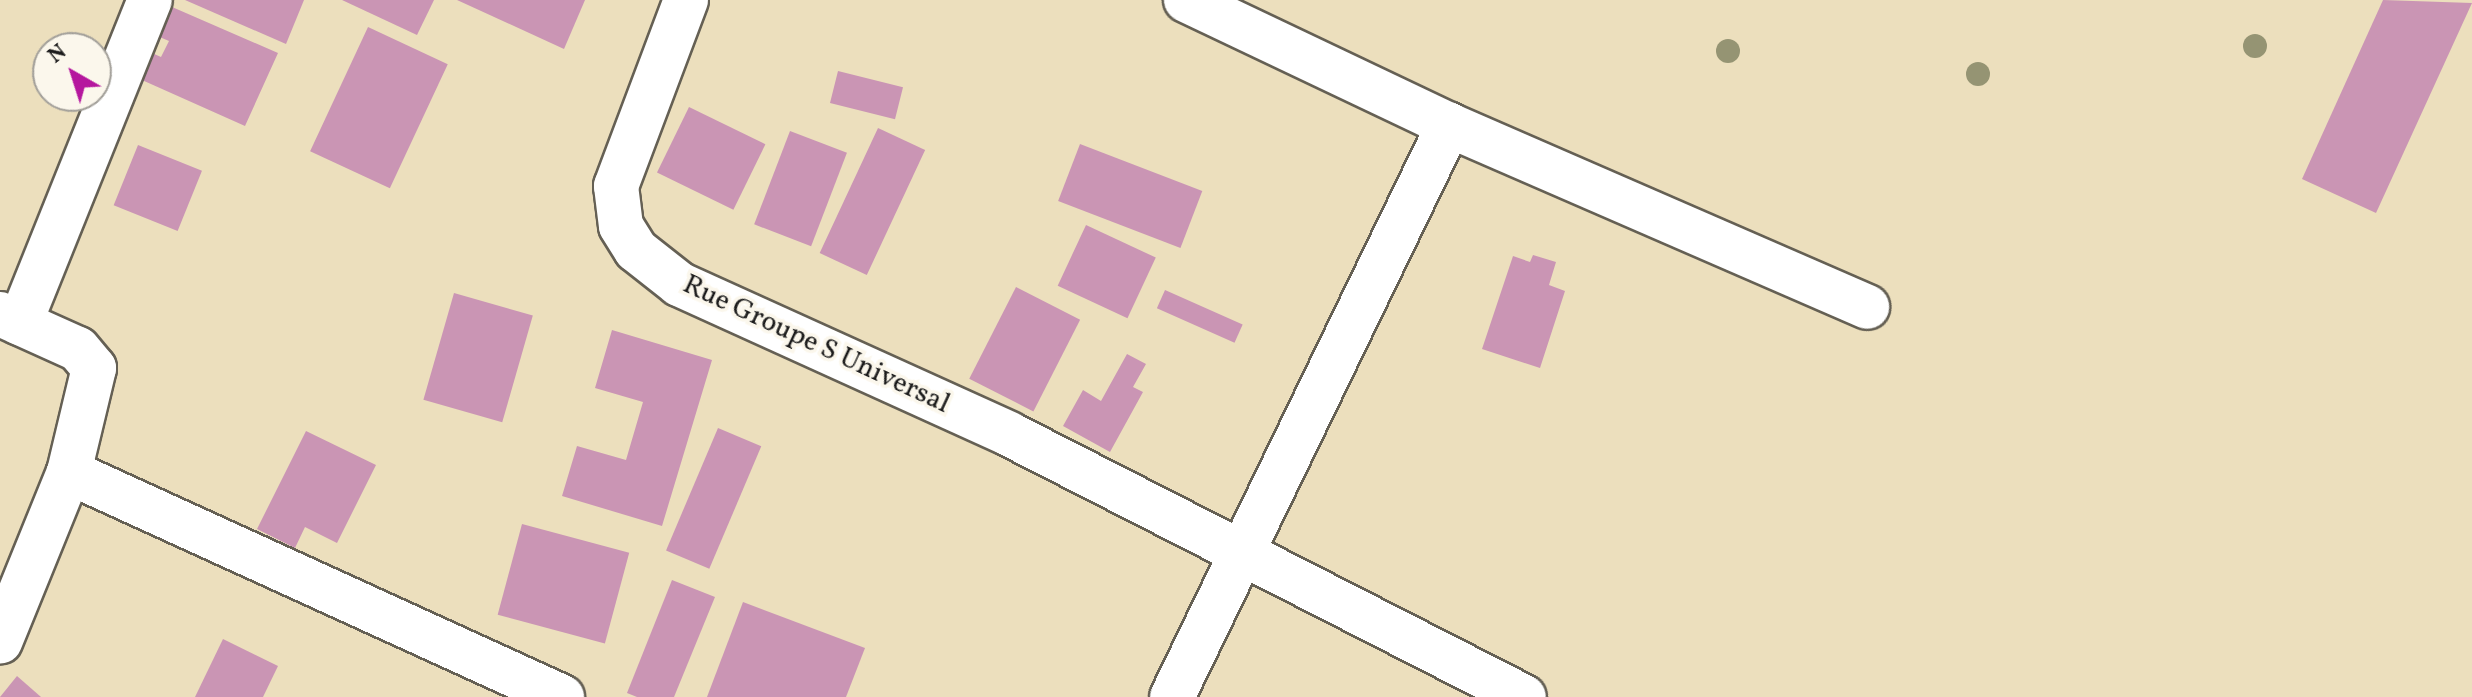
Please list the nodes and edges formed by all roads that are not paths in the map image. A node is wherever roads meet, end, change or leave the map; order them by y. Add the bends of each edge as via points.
1 (150, 0) edge
2 (686, 0) edge
3 (1186, 0) edge
4 (1449, 125) junction
5 (1867, 307) dead end
6 (10, 318) edge
7 (69, 472) junction
8 (1241, 552) junction
9 (0, 642) edge
10 (562, 697) edge
11 (1172, 697) edge
12 (1524, 697) edge

1 - 6 street
2 - 8 street, Rue Groupe S Universal via 616,186 621,226 636,250 679,284 1009,434
3 - 4 street
4 - 5 street
4 - 8 street
6 - 7 street via 78,349 94,368
7 - 9 street
7 - 10 street
8 - 11 street
8 - 12 street, Rue Groupe S Universal

